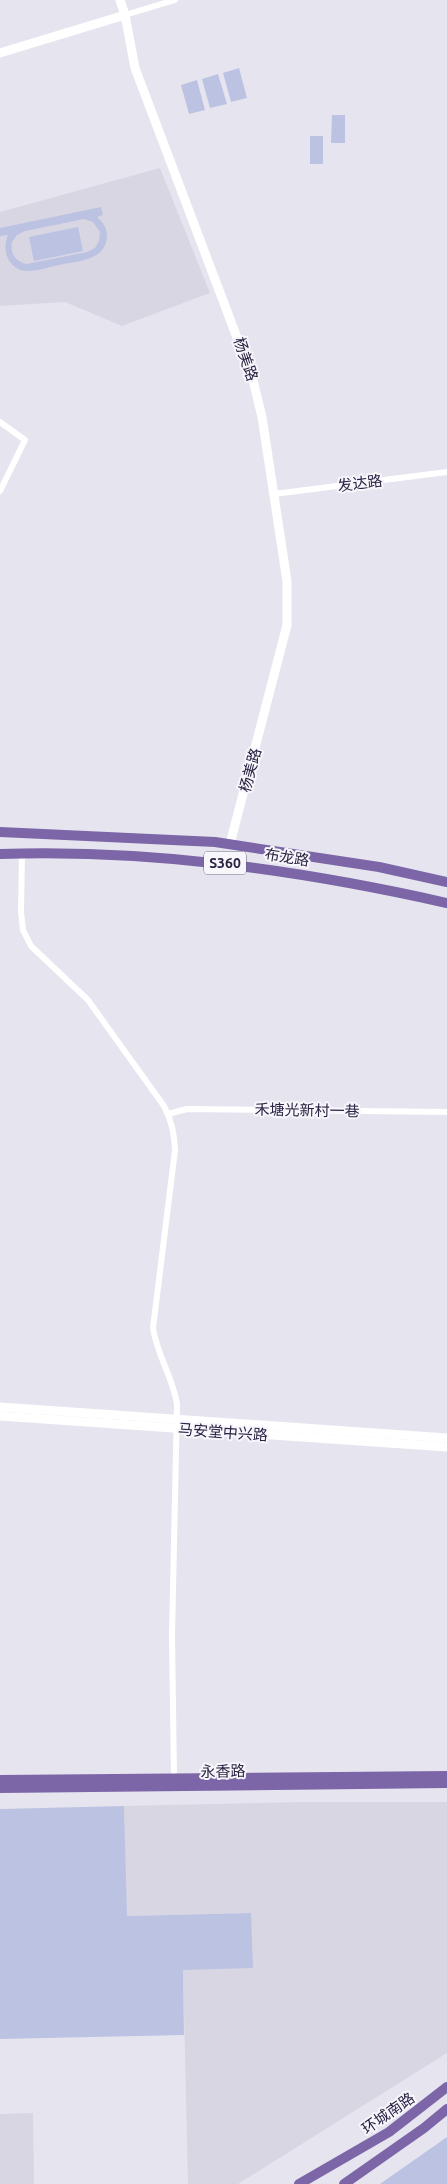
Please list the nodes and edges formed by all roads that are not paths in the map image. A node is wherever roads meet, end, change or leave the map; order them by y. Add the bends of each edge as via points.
1 (120, 0) edge
2 (124, 0) edge
3 (175, 0) edge
4 (125, 15) junction
5 (0, 53) edge
6 (0, 422) edge
7 (447, 472) edge
8 (0, 491) edge
9 (274, 494) junction
10 (0, 832) edge
11 (230, 844) junction
12 (22, 853) junction
13 (0, 854) edge
14 (447, 882) edge
15 (447, 903) edge
16 (447, 1112) edge
17 (168, 1114) junction
18 (0, 1407) edge
19 (0, 1416) edge
20 (177, 1424) junction
21 (447, 1438) edge
22 (447, 1447) edge
23 (447, 1776) edge
24 (174, 1778) junction
25 (0, 1780) edge
26 (447, 1783) edge
27 (0, 1788) edge
28 (447, 2087) edge
29 (447, 2109) edge
30 (344, 2160) junction
31 (299, 2184) edge
32 (306, 2184) edge
33 (344, 2184) edge

1 - 4 street
2 - 4 street
3 - 4 street
4 - 5 street
4 - 9 street, 杨美路 via 135,68 253,380
6 - 8 street via 24,440
7 - 9 street, 发达路
9 - 11 street, 杨美路 via 287,581 287,625
10 - 11 main road, 布龙路 / S360
11 - 14 main road, 布龙路 / S360 via 379,867
12 - 13 main road, 布龙路 / S360
12 - 15 main road, 布龙路 / S360 via 153,856 224,863 345,882
12 - 17 street via 21,912 31,946 88,1000
16 - 17 street, 禾塘光新村一巷 via 187,1109
17 - 20 street via 175,1150 153,1328 155,1342 175,1393
18 - 20 street, 马安堂中兴路
19 - 20 street, 马安堂中兴路
20 - 21 street, 马安堂中兴路
20 - 22 street, 马安堂中兴路
20 - 24 street via 172,1636
23 - 24 main road, 永香路
24 - 25 main road, 永香路
26 - 27 main road, 永香路
28 - 30 main road, 环城南路 via 389,2132
29 - 33 main road
30 - 31 main road, 环城南路
30 - 32 main road, 环城南路

